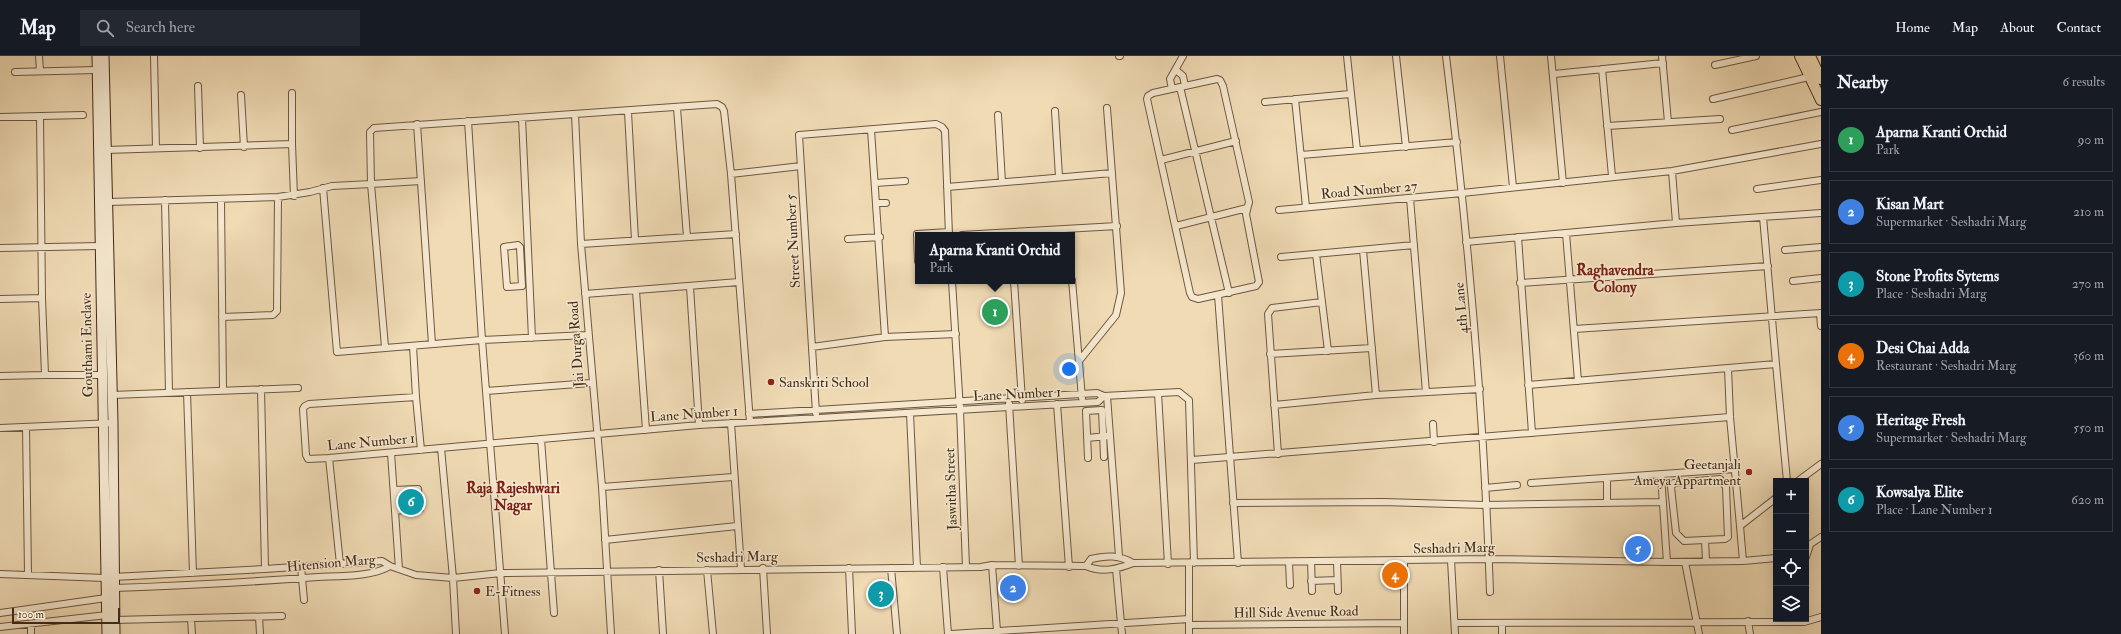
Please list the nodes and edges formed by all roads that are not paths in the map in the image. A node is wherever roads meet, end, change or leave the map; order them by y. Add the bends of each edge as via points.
1 (39, 56) edge
2 (97, 56) edge
3 (104, 56) edge
4 (154, 56) edge
5 (1183, 56) edge
6 (1347, 56) edge
7 (1396, 56) edge
8 (1446, 56) edge
9 (1500, 56) edge
10 (1551, 56) edge
11 (1662, 56) edge
12 (1756, 56) edge
13 (1800, 56) edge
14 (1810, 56) edge
15 (1663, 63) junction
16 (1715, 65) dead end
17 (1602, 69) junction
18 (97, 70) junction
19 (1176, 70) junction
20 (40, 71) junction
21 (15, 72) dead end
22 (1554, 74) junction
23 (1816, 76) edge
24 (198, 86) dead end
25 (1183, 86) junction
26 (1172, 89) junction
27 (292, 92) dead end
28 (1350, 94) junction
29 (241, 95) dead end
30 (1295, 99) junction
31 (1713, 99) dead end
32 (1821, 100) edge
33 (1264, 102) dead end
34 (677, 108) junction
35 (1107, 108) dead end
36 (1055, 111) dead end
37 (628, 112) junction
38 (1821, 112) edge
39 (576, 114) junction
40 (83, 115) dead end
41 (998, 115) dead end
42 (40, 116) junction
43 (0, 117) edge
44 (522, 118) junction
45 (1720, 118) dead end
46 (468, 121) junction
47 (1668, 122) junction
48 (417, 124) junction
49 (1607, 126) junction
50 (871, 130) junction
51 (1732, 130) dead end
52 (1236, 141) junction
53 (1457, 142) junction
54 (292, 144) junction
55 (1821, 144) edge
56 (1406, 146) junction
57 (244, 147) junction
58 (156, 148) junction
59 (200, 148) junction
60 (106, 150) junction
61 (1356, 150) junction
62 (1195, 152) junction
63 (1301, 155) junction
64 (1161, 160) junction
65 (801, 166) junction
66 (1672, 171) junction
67 (1112, 173) junction
68 (731, 174) junction
69 (1612, 176) junction
70 (1059, 177) junction
71 (1821, 180) edge
72 (421, 181) junction
73 (905, 181) dead end
74 (1002, 182) junction
75 (875, 183) junction
76 (1564, 183) junction
77 (371, 184) junction
78 (947, 187) junction
79 (1513, 187) junction
80 (323, 188) junction
81 (1757, 189) dead end
82 (1462, 193) junction
83 (294, 196) junction
84 (278, 197) junction
85 (1410, 198) junction
86 (166, 200) junction
87 (221, 200) junction
88 (108, 202) junction
89 (886, 202) dead end
90 (877, 203) junction
91 (1306, 207) junction
92 (1247, 208) junction
93 (1279, 210) dead end
94 (1821, 213) edge
95 (1210, 217) junction
96 (1763, 217) junction
97 (1676, 223) junction
98 (1116, 226) junction
99 (1176, 226) junction
100 (949, 232) edge
101 (1068, 232) edge
102 (1566, 233) junction
103 (736, 234) junction
104 (687, 237) junction
105 (880, 237) junction
106 (1518, 237) junction
107 (848, 239) dead end
108 (636, 240) junction
109 (1466, 242) junction
110 (581, 244) junction
111 (1414, 245) junction
112 (99, 246) junction
113 (1821, 247) edge
114 (0, 248) edge
115 (42, 248) junction
116 (1363, 250) junction
117 (1786, 250) dead end
118 (520, 253) junction
119 (528, 253) junction
120 (1316, 254) junction
121 (1281, 257) dead end
122 (529, 265) junction
123 (521, 266) junction
124 (1768, 266) junction
125 (529, 278) junction
126 (1821, 278) edge
127 (522, 279) junction
128 (1570, 280) junction
129 (1793, 281) dead end
130 (739, 282) junction
131 (952, 284) edge
132 (1014, 284) edge
133 (1072, 284) edge
134 (1520, 284) junction
135 (690, 287) junction
136 (636, 291) junction
137 (1228, 292) junction
138 (585, 294) junction
139 (1218, 295) junction
140 (42, 298) junction
141 (0, 299) edge
142 (1322, 302) junction
143 (1821, 313) edge
144 (1772, 315) junction
145 (222, 317) junction
146 (1821, 326) edge
147 (1574, 329) junction
148 (956, 334) junction
149 (587, 335) junction
150 (885, 337) junction
151 (532, 338) junction
152 (482, 340) junction
153 (432, 344) junction
154 (413, 346) junction
155 (385, 347) junction
156 (812, 347) junction
157 (1372, 348) junction
158 (1328, 351) junction
159 (1270, 354) junction
160 (1079, 360) junction
161 (1776, 364) junction
162 (1728, 368) junction
163 (45, 375) junction
164 (102, 375) junction
165 (0, 376) edge
166 (1578, 380) junction
167 (591, 384) junction
168 (1528, 385) junction
169 (298, 388) dead end
170 (261, 389) junction
171 (1480, 389) junction
172 (223, 390) junction
173 (486, 391) junction
174 (169, 392) junction
175 (187, 392) junction
176 (1426, 392) junction
177 (1158, 393) junction
178 (1082, 394) junction
179 (112, 395) junction
180 (1376, 395) junction
181 (1106, 396) junction
182 (416, 397) junction
183 (1008, 398) junction
184 (1022, 398) junction
185 (960, 401) junction
186 (1082, 403) junction
187 (1057, 404) junction
188 (1274, 405) junction
189 (1022, 406) junction
190 (1009, 407) junction
191 (816, 410) junction
192 (960, 410) junction
193 (910, 413) junction
194 (749, 414) junction
195 (817, 418) junction
196 (1730, 418) junction
197 (750, 422) junction
198 (731, 423) junction
199 (108, 424) junction
200 (1433, 424) dead end
201 (699, 425) junction
202 (26, 427) junction
203 (0, 428) edge
204 (646, 430) junction
205 (1532, 433) junction
206 (596, 434) junction
207 (1107, 436) junction
208 (1087, 438) junction
209 (1484, 438) junction
210 (541, 439) junction
211 (1434, 442) junction
212 (490, 444) junction
213 (441, 448) junction
214 (421, 450) junction
215 (391, 453) junction
216 (1278, 454) junction
217 (1104, 457) dead end
218 (1230, 457) junction
219 (329, 458) junction
220 (1088, 458) dead end
221 (1192, 460) junction
222 (1821, 464) edge
223 (1735, 469) junction
224 (1661, 475) junction
225 (733, 477) junction
226 (1787, 478) edge
227 (1802, 478) edge
228 (1607, 479) junction
229 (1531, 483) dead end
230 (1517, 485) dead end
231 (602, 487) junction
232 (1484, 488) junction
233 (394, 492) junction
234 (404, 494) dead end
235 (1773, 500) edge
236 (1607, 502) junction
237 (1662, 502) junction
238 (1233, 503) junction
239 (1485, 505) junction
240 (420, 509) dead end
241 (404, 510) tunnel mouth
242 (395, 511) junction
243 (737, 526) junction
244 (1740, 526) junction
245 (1821, 537) edge
246 (605, 540) junction
247 (1705, 540) junction
248 (1809, 545) edge
249 (1119, 556) junction
250 (1489, 559) junction
251 (1773, 559) edge
252 (1404, 560) junction
253 (1451, 560) junction
254 (1310, 561) junction
255 (1337, 561) junction
256 (1743, 561) junction
257 (1289, 562) junction
258 (1667, 562) junction
259 (1685, 562) junction
260 (1706, 562) junction
261 (1133, 563) junction
262 (1191, 563) junction
263 (1238, 563) junction
264 (340, 564) junction
265 (1168, 564) junction
266 (992, 565) junction
267 (390, 566) junction
268 (1019, 566) junction
269 (1068, 566) junction
270 (1086, 566) junction
271 (301, 567) junction
272 (943, 567) junction
273 (966, 567) junction
274 (763, 568) junction
275 (849, 568) junction
276 (891, 568) junction
277 (917, 568) junction
278 (265, 569) junction
279 (399, 569) junction
280 (741, 569) junction
281 (1116, 569) junction
282 (659, 570) junction
283 (707, 570) junction
284 (606, 571) junction
285 (552, 572) junction
286 (193, 573) junction
287 (501, 573) junction
288 (0, 574) edge
289 (28, 574) junction
290 (109, 577) junction
291 (302, 578) junction
292 (453, 578) junction
293 (1337, 580) junction
294 (1311, 581) junction
295 (1290, 585) dead end
296 (114, 588) junction
297 (1338, 590) dead end
298 (1312, 591) dead end
299 (1490, 592) dead end
300 (106, 598) junction
301 (304, 600) dead end
302 (0, 613) edge
303 (554, 613) dead end
304 (282, 616) dead end
305 (111, 617) junction
306 (259, 617) junction
307 (1821, 617) edge
308 (191, 618) junction
309 (1697, 621) junction
310 (1748, 621) junction
311 (1189, 622) junction
312 (1404, 623) junction
313 (1455, 623) junction
314 (1502, 623) junction
315 (30, 624) junction
316 (1122, 625) junction
317 (0, 627) edge
318 (997, 631) junction
319 (31, 634) edge
320 (107, 634) edge
321 (115, 634) edge
322 (192, 634) edge
323 (260, 634) edge
324 (456, 634) edge
325 (505, 634) edge
326 (611, 634) edge
327 (663, 634) edge
328 (713, 634) edge
329 (767, 634) edge
330 (852, 634) edge
331 (897, 634) edge
332 (948, 634) edge
333 (951, 634) edge
334 (1122, 634) edge
335 (1189, 634) edge
336 (1404, 634) edge
337 (1455, 634) edge
338 (1502, 634) edge
339 (1699, 634) edge
340 (1750, 634) edge

1 - 20 street
2 - 18 street, Gouthami Enclave
3 - 60 street, Gouthami Enclave
4 - 58 street
5 - 19 street
6 - 28 street
7 - 56 street
8 - 53 street, 4th Lane
9 - 79 street
10 - 22 street
11 - 15 street
12 - 16 street
13 - 23 main road
14 - 23 main road
15 - 17 street
15 - 47 street
17 - 22 street
17 - 49 street
18 - 20 street
18 - 112 street, Gouthami Enclave
19 - 25 street via 1183,76
19 - 26 street via 1170,79
20 - 21 street
22 - 76 street
23 - 31 street
23 - 32 main road
24 - 59 street
25 - 26 street
25 - 52 street via 1212,79 1220,80
25 - 62 street
26 - 64 street via 1153,93 1147,99
27 - 54 street
28 - 30 street
28 - 61 street
29 - 57 street
30 - 33 street
30 - 63 street
34 - 37 street
34 - 68 street via 717,104 722,107
34 - 104 street
35 - 67 street
36 - 70 street
37 - 39 street
37 - 108 street
38 - 51 street
39 - 44 street
39 - 110 street, Jai Durga Road
40 - 42 street
41 - 74 street
42 - 43 street
42 - 115 street
44 - 46 street
44 - 119 street
45 - 47 street
46 - 48 street
46 - 152 street
47 - 49 street
48 - 72 street
48 - 77 street via 374,128 370,132
49 - 69 street
50 - 65 street, Street Number 5 via 799,135
50 - 75 street
50 - 78 street via 936,124 942,127 945,131
52 - 62 street
52 - 92 street via 1249,202
53 - 56 street
53 - 82 street, 4th Lane
54 - 57 street
54 - 83 street
55 - 66 street, Road Number 27
56 - 61 street
57 - 59 street
58 - 59 street
58 - 60 street
60 - 88 street, Gouthami Enclave
61 - 63 street
62 - 64 street
62 - 95 street
63 - 91 street
64 - 99 street
65 - 68 street
65 - 156 street, Street Number 5
66 - 69 street, Road Number 27
66 - 97 street
67 - 70 street
67 - 98 street
68 - 103 street
69 - 76 street, Road Number 27
70 - 74 street
71 - 81 street
72 - 77 street
72 - 153 street
73 - 75 street
74 - 78 street
75 - 90 street
76 - 79 street, Road Number 27
77 - 80 street
77 - 155 street
78 - 100 street
79 - 82 street, Road Number 27
80 - 83 street
80 - 155 street via 337,352
82 - 85 street, Road Number 27
82 - 109 street, 4th Lane
83 - 84 street
84 - 87 street
84 - 145 street via 277,311 273,315
85 - 91 street, Road Number 27
85 - 111 street
86 - 87 street
86 - 88 street
86 - 174 street
87 - 145 street
88 - 179 street, Gouthami Enclave
89 - 90 street
90 - 105 street
91 - 93 street, Road Number 27
92 - 95 street
92 - 137 street via 1259,282 1256,286
94 - 96 street
95 - 99 street
95 - 137 street
96 - 97 street
96 - 124 street
97 - 102 street
98 - 101 street
98 - 160 street via 1121,294 1119,305 1116,315
99 - 139 street via 1191,295 1198,299
102 - 106 street
102 - 128 street
103 - 104 street
103 - 130 street
104 - 108 street
105 - 107 street
105 - 150 street
106 - 109 street
106 - 134 street
108 - 110 street
109 - 171 street, 4th Lane
110 - 138 street, Jai Durga Road
111 - 116 street
111 - 176 street
112 - 115 street
112 - 164 street, Gouthami Enclave
113 - 117 street
114 - 115 street
115 - 140 street
116 - 120 street
116 - 157 street
118 - 119 street
118 - 123 street
118 - 127 street via 518,245 504,247 506,286 521,287
119 - 122 street
120 - 121 street
120 - 142 street
122 - 123 street
122 - 125 street
123 - 127 street
124 - 128 street
124 - 144 street
125 - 127 street
125 - 151 street
126 - 129 street
128 - 134 street
128 - 147 street
130 - 135 street
130 - 194 street
131 - 148 street, Jaswitha Street
132 - 184 street
133 - 160 street
134 - 168 street
135 - 136 street
135 - 201 street
136 - 138 street
136 - 204 street
137 - 139 street
138 - 149 street, Jai Durga Road
139 - 218 street
140 - 141 street
140 - 163 street
142 - 158 street
142 - 159 street via 1269,310
143 - 144 street
143 - 146 street
144 - 147 street
144 - 161 street
145 - 172 street
147 - 166 street
148 - 150 street
148 - 185 street, Jaswitha Street
149 - 151 street
149 - 167 street, Jai Durga Road
150 - 156 street
151 - 152 street
152 - 153 street
152 - 173 street
153 - 154 street
154 - 155 street
154 - 182 street
156 - 191 street, Street Number 5
157 - 158 street
157 - 180 street
158 - 159 street
159 - 188 street
160 - 178 street
161 - 162 street
161 - 226 street
162 - 166 street
162 - 196 street
163 - 164 street
163 - 165 street
164 - 199 street, Gouthami Enclave
166 - 168 street
167 - 173 street
167 - 206 street, Jai Durga Road
168 - 205 street
169 - 170 street
170 - 172 street
170 - 278 street
171 - 176 street
171 - 209 street, 4th Lane
172 - 175 street
173 - 212 street
174 - 175 street
174 - 179 street
175 - 286 street
176 - 180 street
177 - 181 street
177 - 221 street via 1179,392 1189,400
177 - 265 street
178 - 181 street via 1097,393
178 - 184 street
178 - 186 street
179 - 199 street, Gouthami Enclave
180 - 188 street
181 - 186 street, Lane Number 1 via 1098,402
181 - 207 street
182 - 214 street
182 - 219 street, Lane Number 1 via 305,406 303,409 308,459
183 - 184 street
183 - 185 street
183 - 190 street
184 - 189 street
185 - 191 street
185 - 192 street, Jaswitha Street
186 - 187 street, Lane Number 1
187 - 189 street, Lane Number 1
187 - 269 street
188 - 216 street
189 - 190 street, Lane Number 1
190 - 192 street, Lane Number 1
190 - 268 street
191 - 194 street
191 - 195 street, Street Number 5
192 - 193 street, Lane Number 1
192 - 273 street, Jaswitha Street
193 - 195 street, Lane Number 1
193 - 277 street
194 - 197 street
195 - 197 street, Lane Number 1
196 - 205 street
196 - 223 street
197 - 198 street, Lane Number 1
198 - 201 street, Lane Number 1
198 - 225 street
199 - 202 street
199 - 290 street, Gouthami Enclave
200 - 211 street
201 - 204 street, Lane Number 1
202 - 203 street
202 - 289 street
204 - 206 street, Lane Number 1
205 - 209 street
206 - 210 street, Lane Number 1
206 - 231 street, Jai Durga Road
207 - 208 street
207 - 208 street via 1102,409 1087,410
207 - 217 street
207 - 249 street
208 - 220 street
209 - 211 street
209 - 232 street, 4th Lane
210 - 212 street, Lane Number 1
210 - 285 street
211 - 216 street
212 - 213 street, Lane Number 1
212 - 287 street
213 - 214 street, Lane Number 1
213 - 292 street
214 - 215 street, Lane Number 1
215 - 219 street, Lane Number 1
215 - 233 street
216 - 218 street
218 - 221 street
218 - 238 street
219 - 264 street
221 - 262 street
222 - 227 street
223 - 224 street
223 - 244 street
224 - 228 street
224 - 237 street
225 - 231 street
225 - 243 street
228 - 229 street
228 - 236 street
230 - 232 street
231 - 246 street, Jai Durga Road
232 - 239 street, 4th Lane
233 - 234 street
233 - 240 street via 418,488
233 - 242 street
235 - 244 street
236 - 237 street
236 - 239 street
237 - 258 street
238 - 239 street via 1383,502
238 - 263 street
239 - 250 street, 4th Lane
241 - 242 street
242 - 279 street
243 - 246 street
243 - 280 street
244 - 256 street
245 - 248 street
246 - 284 street, Jai Durga Road
247 - 247 street via 1684,541 1676,533 1671,488 1674,483 1720,479 1726,487 1728,537
247 - 260 street
249 - 261 street, Seshadri Marg
249 - 270 street, Seshadri Marg via 1091,559
250 - 253 street, Seshadri Marg
250 - 258 street, Seshadri Marg
250 - 299 street, 4th Lane
251 - 256 street, Seshadri Marg
252 - 253 street, Seshadri Marg
252 - 255 street, Seshadri Marg
252 - 312 street
253 - 313 street
254 - 255 street, Seshadri Marg
254 - 257 street, Seshadri Marg
254 - 294 street
255 - 293 street
256 - 260 street, Seshadri Marg
257 - 263 street, Seshadri Marg
257 - 295 street
258 - 259 street, Seshadri Marg
259 - 260 street, Seshadri Marg
259 - 309 street
261 - 265 street, Seshadri Marg
261 - 281 street, Seshadri Marg
262 - 263 street, Seshadri Marg
262 - 265 street, Seshadri Marg
262 - 311 street
264 - 267 street, Hitension Marg via 382,561
264 - 271 street, Hitension Marg
266 - 268 street, Seshadri Marg
266 - 273 street, Seshadri Marg
266 - 318 street
267 - 279 street, Seshadri Marg
267 - 291 street, Hitension Marg via 375,572
268 - 269 street, Seshadri Marg
269 - 270 street, Seshadri Marg
270 - 281 street, Seshadri Marg via 1093,569
271 - 278 street, Hitension Marg
271 - 291 street
272 - 273 street, Seshadri Marg
272 - 277 street, Seshadri Marg
272 - 332 street
274 - 275 street, Seshadri Marg
274 - 280 street, Seshadri Marg
274 - 329 street
275 - 276 street, Seshadri Marg
275 - 330 street
276 - 277 street, Seshadri Marg
276 - 331 street
278 - 286 street, Hitension Marg
279 - 292 street, Seshadri Marg via 416,575
280 - 283 street, Seshadri Marg
281 - 316 street
282 - 283 street, Seshadri Marg
282 - 284 street, Seshadri Marg
282 - 327 street
283 - 328 street
284 - 285 street, Seshadri Marg
284 - 326 street, Jai Durga Road
285 - 287 street, Seshadri Marg
285 - 303 street
286 - 290 street, Hitension Marg
287 - 292 street, Seshadri Marg
287 - 325 street
288 - 289 street, Hitension Marg
289 - 290 street, Hitension Marg
290 - 296 street, Gouthami Enclave
290 - 300 street, Gouthami Enclave
291 - 296 street, Hitension Marg
291 - 301 street
292 - 324 street
293 - 294 street
293 - 297 street
294 - 298 street
296 - 305 street, Gouthami Enclave
300 - 302 street
300 - 305 street, Gouthami Enclave
304 - 306 street
305 - 308 street
305 - 315 street
305 - 320 street, Gouthami Enclave
305 - 321 street, Gouthami Enclave
306 - 308 street
306 - 323 street
307 - 310 street via 1804,622
308 - 322 street
309 - 310 street
309 - 314 street
309 - 339 street
310 - 340 street
311 - 312 street, Hill Side Avenue Road
311 - 316 street, Hill Side Avenue Road
311 - 335 street
312 - 336 street
313 - 314 street
313 - 337 street
314 - 338 street
315 - 317 street
315 - 319 street
316 - 318 street, Hill Side Avenue Road
316 - 334 street
318 - 333 street, Hill Side Avenue Road

